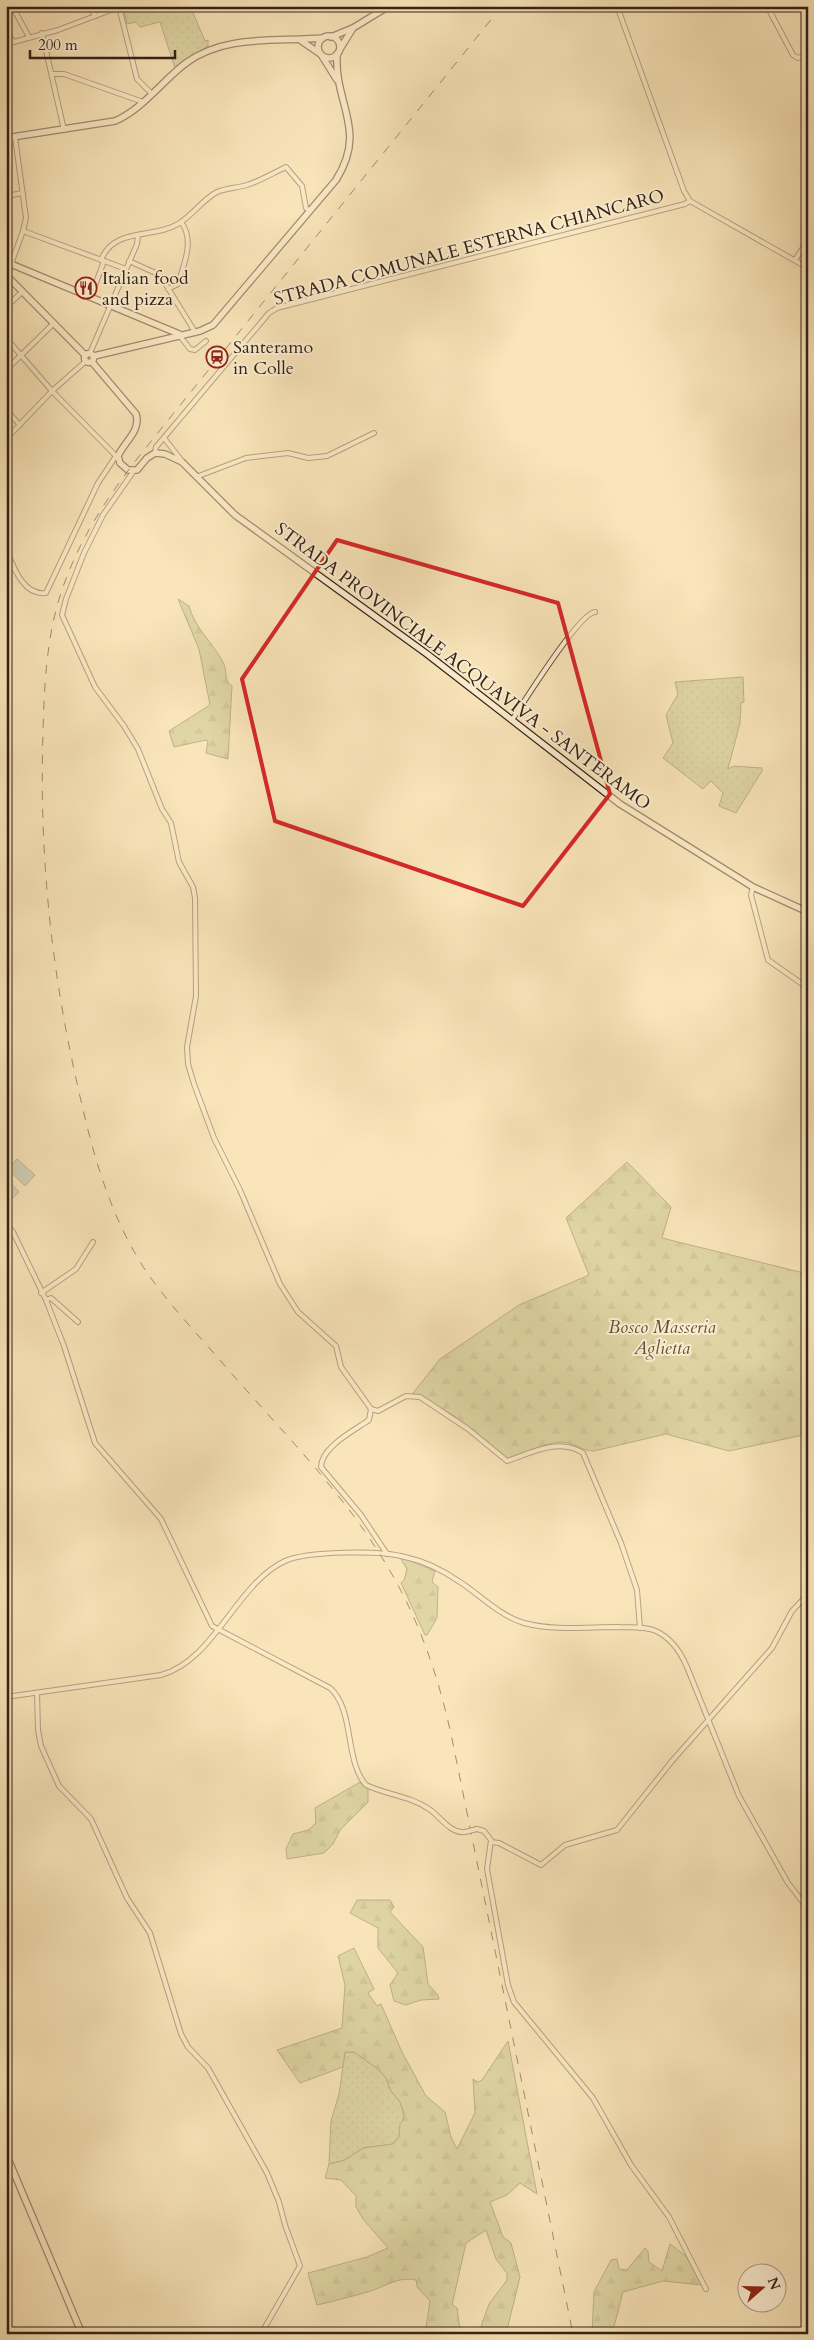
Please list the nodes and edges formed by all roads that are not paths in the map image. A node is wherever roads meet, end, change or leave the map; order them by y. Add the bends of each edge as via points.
1 (12, 6) edge
2 (90, 6) edge
3 (389, 6) edge
4 (617, 6) edge
5 (767, 6) edge
6 (119, 7) edge
7 (95, 16) junction
8 (353, 28) junction
9 (6, 29) edge
10 (42, 33) junction
11 (29, 37) junction
12 (331, 37) junction
13 (323, 38) junction
14 (300, 40) junction
15 (13, 42) junction
16 (6, 44) edge
17 (338, 52) junction
18 (321, 55) junction
19 (808, 55) edge
20 (52, 74) junction
21 (338, 81) junction
22 (152, 94) junction
23 (143, 102) junction
24 (64, 130) junction
25 (15, 137) junction
26 (6, 138) edge
27 (23, 193) junction
28 (6, 196) edge
29 (690, 201) junction
30 (310, 211) junction
31 (179, 223) junction
32 (24, 231) junction
33 (138, 234) junction
34 (808, 240) edge
35 (103, 260) junction
36 (795, 260) junction
37 (129, 262) junction
38 (9, 263) edge
39 (808, 268) edge
40 (126, 269) junction
41 (6, 276) edge
42 (168, 288) junction
43 (23, 291) junction
44 (91, 296) junction
45 (111, 304) junction
46 (6, 307) edge
47 (54, 323) junction
48 (195, 332) junction
49 (179, 334) junction
50 (6, 338) edge
51 (206, 341) dead end
52 (22, 355) junction
53 (89, 358) junction
54 (6, 370) edge
55 (52, 391) junction
56 (6, 410) edge
57 (20, 425) junction
58 (374, 433) dead end
59 (6, 438) edge
60 (164, 438) junction
61 (155, 454) junction
62 (117, 457) junction
63 (183, 463) junction
64 (133, 472) junction
65 (196, 477) junction
66 (6, 514) edge
67 (6, 530) edge
68 (6, 550) edge
69 (595, 612) dead end
70 (512, 720) junction
71 (752, 887) junction
72 (808, 912) edge
73 (808, 988) edge
74 (6, 1224) edge
75 (93, 1242) dead end
76 (41, 1293) junction
77 (46, 1300) junction
78 (78, 1322) dead end
79 (371, 1409) junction
80 (388, 1554) junction
81 (808, 1594) edge
82 (640, 1628) junction
83 (216, 1630) junction
84 (37, 1692) junction
85 (6, 1697) edge
86 (708, 1721) junction
87 (491, 1842) junction
88 (808, 1909) edge
89 (6, 2154) edge
90 (706, 2289) dead end
91 (82, 2334) edge
92 (261, 2334) edge

1 - 11 street
2 - 7 street
3 - 8 main road
4 - 29 street
5 - 19 street via 793,55 798,58
6 - 7 street
6 - 22 street via 137,79
7 - 10 street
8 - 12 main road
8 - 17 main road
9 - 15 street
10 - 11 street
10 - 20 street
11 - 15 street
12 - 13 main road
12 - 17 main road via 337,40
13 - 14 main road
13 - 18 main road via 318,47
14 - 18 main road
14 - 22 main road via 242,42 219,47 192,59
15 - 16 street
17 - 18 main road via 328,58
17 - 21 main road
18 - 21 main road
20 - 23 street via 64,74
20 - 24 street
21 - 30 main road via 351,129 350,146 340,174
22 - 23 main road
23 - 24 main road via 115,121
24 - 25 main road
25 - 26 main road
25 - 27 street
27 - 28 street
27 - 32 street
29 - 36 street, STRADA COMUNALE ESTERNA CHIANCARO
29 - 60 street, STRADA COMUNALE ESTERNA CHIANCARO via 273,310
30 - 31 street via 306,208 302,186 286,167 247,185 218,192
30 - 48 main road via 218,321
31 - 33 street
31 - 42 street via 187,230 188,248 178,284
32 - 35 street
32 - 38 street
33 - 35 street via 113,243 105,250
33 - 37 street
34 - 36 street
35 - 40 street
35 - 44 street
36 - 39 street, STRADA COMUNALE ESTERNA CHIANCARO
37 - 40 street
37 - 42 street via 160,275
38 - 44 main road
40 - 45 street
41 - 43 main road
42 - 48 street
43 - 46 street
43 - 47 main road
44 - 45 main road
45 - 49 main road
45 - 53 street
47 - 52 street
47 - 53 main road
48 - 49 main road
49 - 51 street via 195,350
49 - 53 main road
50 - 52 street
52 - 54 street
52 - 55 street
53 - 55 street
53 - 62 main road via 130,404 137,418 135,431
55 - 57 street
55 - 62 street
56 - 57 street
57 - 59 street
58 - 65 street via 327,456 312,458 288,453 246,458
60 - 61 street, STRADA COMUNALE ESTERNA CHIANCARO via 156,447
60 - 63 street
61 - 63 main road
61 - 64 main road
62 - 64 main road
62 - 68 street via 98,483 46,593 36,591 20,580
63 - 65 main road, STRADA PROVINCIALE ACQUAVIVA - SANTERAMO
64 - 79 street via 103,515 84,553 62,616 95,687 138,749 162,809 171,823 182,869 193,887 196,996 187,1047 188,1064 214,1138 238,1184 286,1296 303,1317 336,1346 341,1367
65 - 70 main road, STRADA PROVINCIALE ACQUAVIVA - SANTERAMO via 257,532 420,649
66 - 67 street
69 - 70 street via 587,615 564,643
70 - 71 main road, STRADA PROVINCIALE ACQUAVIVA - SANTERAMO via 625,808
71 - 72 main road, STRADA PROVINCIALE ACQUAVIVA - SANTERAMO
71 - 73 street via 751,895 768,960
74 - 76 street via 13,1232
75 - 76 street via 76,1269
76 - 77 street
77 - 78 street via 50,1298
77 - 83 street via 95,1443 161,1519
79 - 80 street via 369,1420 341,1438 322,1460 321,1467
79 - 82 street via 378,1411 410,1395 420,1397 468,1429 507,1462 559,1445 583,1453 638,1590
80 - 82 street via 416,1560 446,1574 523,1622 547,1627
80 - 83 street via 310,1555 284,1562 265,1575
81 - 86 street via 792,1611 772,1648
82 - 86 street via 657,1632 678,1650
83 - 84 street via 194,1657 167,1673
83 - 87 street, bridge via 330,1688 342,1703 352,1749 366,1785 432,1810 453,1829 484,1831
84 - 85 street
84 - 92 street via 38,1738 52,1773 94,1824 127,1898 153,1939 181,2034 211,2073 267,2173 279,2202 300,2266
86 - 87 street via 617,1830 566,1845 542,1865
86 - 88 street via 748,1811 788,1883
87 - 90 street via 487,1869 514,2002 593,2098 631,2165 669,2217
89 - 91 main road

